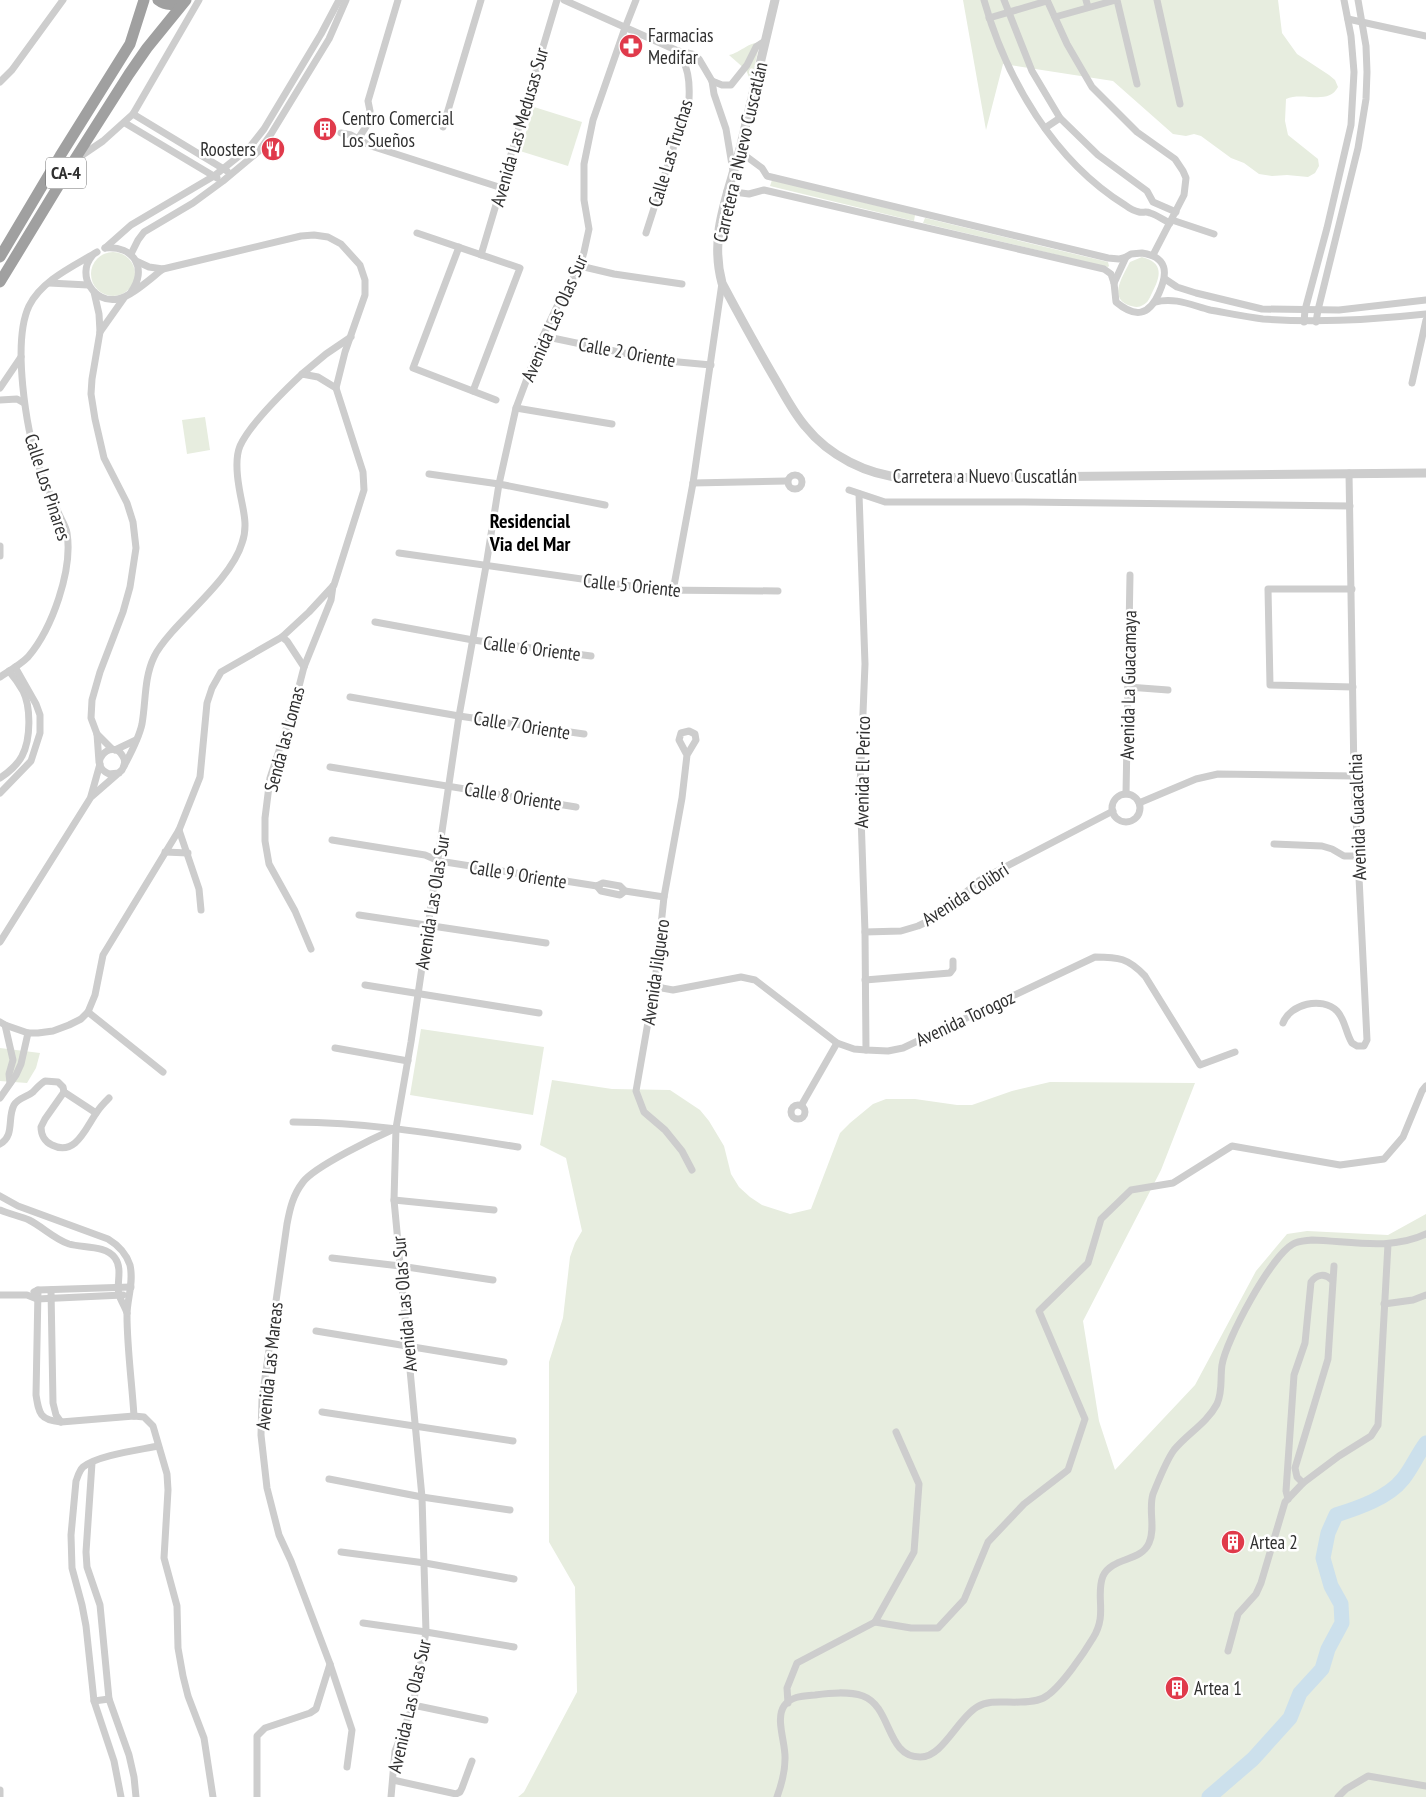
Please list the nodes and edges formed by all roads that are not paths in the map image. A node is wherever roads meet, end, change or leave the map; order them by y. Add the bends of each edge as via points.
1 (63, 0) edge
2 (144, 0) edge
3 (158, 0) edge
4 (185, 0) edge
5 (199, 0) edge
6 (338, 0) edge
7 (346, 0) edge
8 (398, 0) edge
9 (481, 0) edge
10 (557, 0) edge
11 (564, 0) edge
12 (636, 0) edge
13 (775, 0) edge
14 (984, 0) edge
15 (1004, 0) edge
16 (1047, 0) edge
17 (1116, 0) edge
18 (1157, 0) edge
19 (1344, 0) edge
20 (1358, 0) edge
21 (1087, 4) edge
22 (1008, 12) junction
23 (1054, 17) junction
24 (989, 18) junction
25 (1348, 19) junction
26 (1362, 22) junction
27 (624, 28) junction
28 (1426, 36) edge
29 (765, 41) junction
30 (678, 51) junction
31 (0, 82) edge
32 (712, 82) junction
33 (1137, 84) dead end
34 (1180, 104) dead end
35 (133, 114) junction
36 (1060, 118) junction
37 (125, 122) junction
38 (443, 127) dead end
39 (1045, 128) junction
40 (341, 133) dead end
41 (358, 139) junction
42 (739, 151) junction
43 (72, 162) junction
44 (224, 169) junction
45 (733, 171) junction
46 (231, 174) junction
47 (214, 176) junction
48 (767, 176) junction
49 (223, 181) junction
50 (502, 188) junction
51 (764, 190) junction
52 (727, 191) junction
53 (1154, 202) junction
54 (1148, 212) junction
55 (1176, 212) junction
56 (923, 213) junction
57 (1171, 221) junction
58 (920, 226) junction
59 (417, 233) dead end
60 (646, 233) dead end
61 (1214, 234) dead end
62 (459, 247) junction
63 (105, 248) junction
64 (97, 252) junction
65 (131, 254) junction
66 (481, 254) junction
67 (1153, 255) junction
68 (1126, 257) junction
69 (0, 258) edge
70 (136, 261) junction
71 (580, 266) junction
72 (163, 269) junction
73 (1165, 278) junction
74 (0, 282) edge
75 (49, 283) junction
76 (722, 283) junction
77 (1114, 283) junction
78 (682, 284) dead end
79 (88, 285) junction
80 (94, 292) junction
81 (131, 292) junction
82 (124, 297) junction
83 (1426, 300) edge
84 (1155, 302) junction
85 (1305, 310) junction
86 (1318, 310) junction
87 (1426, 314) edge
88 (1426, 320) edge
89 (1304, 322) junction
90 (1316, 322) junction
91 (100, 332) junction
92 (352, 336) junction
93 (543, 336) junction
94 (22, 356) junction
95 (711, 365) junction
96 (302, 374) junction
97 (1412, 383) dead end
98 (0, 388) edge
99 (336, 388) junction
100 (473, 391) junction
101 (0, 400) edge
102 (496, 400) dead end
103 (24, 403) junction
104 (516, 408) junction
105 (612, 424) dead end
106 (1349, 473) junction
107 (1426, 473) edge
108 (429, 474) dead end
109 (787, 482) dead end
110 (693, 483) junction
111 (499, 484) junction
112 (849, 490) dead end
113 (859, 494) junction
114 (606, 506) dead end
115 (1350, 506) junction
116 (0, 546) edge
117 (399, 553) dead end
118 (0, 556) edge
119 (486, 566) junction
120 (1130, 575) dead end
121 (334, 585) junction
122 (1352, 589) junction
123 (778, 591) dead end
124 (673, 592) junction
125 (375, 622) dead end
126 (282, 637) junction
127 (473, 640) junction
128 (591, 656) dead end
129 (304, 667) junction
130 (12, 669) junction
131 (0, 676) edge
132 (1128, 687) junction
133 (1353, 687) junction
134 (1168, 690) dead end
135 (350, 697) dead end
136 (459, 716) junction
137 (96, 734) junction
138 (584, 734) dead end
139 (136, 740) junction
140 (114, 749) junction
141 (687, 755) dead end
142 (100, 763) junction
143 (124, 766) junction
144 (330, 767) dead end
145 (119, 773) junction
146 (1354, 776) junction
147 (0, 778) edge
148 (449, 785) junction
149 (0, 793) edge
150 (1126, 794) junction
151 (91, 797) junction
152 (1139, 803) junction
153 (576, 807) dead end
154 (1113, 811) junction
155 (179, 830) junction
156 (332, 840) dead end
157 (1274, 844) dead end
158 (165, 852) junction
159 (188, 853) junction
160 (1358, 856) junction
161 (439, 861) junction
162 (664, 897) junction
163 (200, 910) dead end
164 (359, 915) dead end
165 (428, 926) junction
166 (865, 932) junction
167 (0, 942) edge
168 (546, 943) dead end
169 (311, 949) dead end
170 (953, 961) dead end
171 (865, 980) junction
172 (655, 982) junction
173 (365, 985) dead end
174 (418, 994) junction
175 (88, 1012) junction
176 (539, 1013) dead end
177 (1283, 1023) dead end
178 (3, 1024) edge
179 (28, 1033) junction
180 (837, 1043) junction
181 (336, 1048) dead end
182 (866, 1050) junction
183 (1235, 1052) dead end
184 (408, 1060) junction
185 (163, 1072) dead end
186 (10, 1083) junction
187 (1426, 1086) edge
188 (64, 1092) junction
189 (0, 1098) edge
190 (109, 1098) dead end
191 (801, 1106) dead end
192 (96, 1113) junction
193 (293, 1122) dead end
194 (396, 1128) junction
195 (0, 1144) edge
196 (518, 1147) dead end
197 (692, 1170) dead end
198 (0, 1196) edge
199 (394, 1200) junction
200 (0, 1210) edge
201 (494, 1210) dead end
202 (1426, 1234) edge
203 (1388, 1244) junction
204 (332, 1258) dead end
205 (400, 1266) junction
206 (1334, 1266) dead end
207 (493, 1280) dead end
208 (1332, 1280) junction
209 (38, 1290) junction
210 (51, 1290) junction
211 (131, 1291) junction
212 (119, 1292) junction
213 (0, 1295) edge
214 (27, 1295) junction
215 (1426, 1295) edge
216 (37, 1298) junction
217 (51, 1298) junction
218 (1384, 1304) junction
219 (127, 1313) junction
220 (316, 1331) dead end
221 (407, 1347) junction
222 (504, 1362) dead end
223 (322, 1412) dead end
224 (134, 1416) junction
225 (61, 1422) junction
226 (416, 1426) junction
227 (896, 1432) dead end
228 (513, 1441) dead end
229 (158, 1446) junction
230 (92, 1463) junction
231 (329, 1479) dead end
232 (1303, 1483) junction
233 (422, 1497) junction
234 (1288, 1499) junction
235 (510, 1510) dead end
236 (340, 1552) dead end
237 (425, 1563) junction
238 (514, 1579) dead end
239 (875, 1622) junction
240 (363, 1623) dead end
241 (426, 1632) junction
242 (514, 1647) dead end
243 (1228, 1651) dead end
244 (330, 1664) junction
245 (109, 1699) junction
246 (94, 1701) junction
247 (788, 1703) junction
248 (413, 1705) junction
249 (485, 1720) dead end
250 (472, 1761) dead end
251 (347, 1767) dead end
252 (393, 1780) junction
253 (1426, 1786) edge
254 (0, 1790) edge
255 (0, 1797) edge
256 (121, 1797) edge
257 (136, 1797) edge
258 (213, 1797) edge
259 (257, 1797) edge
260 (391, 1797) edge
261 (777, 1797) edge
262 (1338, 1797) edge

1 - 31 street
2 - 69 highway, CA-4 via 130,44
3 - 4 highway via 172,5
4 - 43 highway, CA-4 via 147,48
5 - 35 street
6 - 44 street via 264,129 249,148
7 - 46 street via 329,39 271,134 259,151
8 - 41 street via 368,101 369,122
9 - 38 street
10 - 50 street, Avenida Las Medusas Sur
11 - 27 street
12 - 27 street, Avenida Las Olas Sur
13 - 29 street, Carretera a Nuevo Cuscatlán
14 - 24 street
15 - 22 street
16 - 22 street
16 - 23 street
17 - 21 street
17 - 33 street
18 - 34 street
19 - 25 street
20 - 26 street
21 - 23 street
22 - 24 street
22 - 36 street via 1032,72
23 - 55 street via 1092,86 1137,132 1175,159 1183,171 1186,178 1184,195
24 - 39 street via 1020,90
25 - 26 street
25 - 85 street via 1354,72 1351,125
26 - 28 street
26 - 86 street via 1367,72 1362,127
27 - 30 street
27 - 71 street, Avenida Las Olas Sur via 593,120 584,164 584,200 589,229
29 - 32 street via 756,47 731,85
29 - 42 street, Carretera a Nuevo Cuscatlán
30 - 32 street via 699,59
30 - 60 street, Calle Las Truchas via 688,72 689,99
32 - 45 street via 726,129
35 - 37 street
35 - 44 street
36 - 39 street
36 - 53 street via 1098,155 1147,190
37 - 43 street
37 - 47 street
39 - 54 street via 1075,166 1097,186 1126,206 1138,212
40 - 41 street
41 - 50 street
42 - 45 street, Carretera a Nuevo Cuscatlán
42 - 48 street via 762,168
43 - 74 highway, CA-4
44 - 46 street
44 - 47 street
45 - 52 street, Carretera a Nuevo Cuscatlán
46 - 49 street
47 - 49 street
47 - 63 street via 131,226
48 - 51 street
48 - 56 street
49 - 65 street via 144,232
50 - 66 street, Avenida Las Medusas Sur
51 - 52 street via 749,194
51 - 58 street
52 - 76 street, Carretera a Nuevo Cuscatlán via 717,248
53 - 54 street
53 - 55 street
54 - 57 street
55 - 57 street
56 - 58 street
56 - 68 street via 1108,258
57 - 61 street
57 - 67 street
58 - 77 street via 1104,269 1111,274
59 - 62 street
62 - 66 street
62 - 100 street via 413,368
63 - 64 street
63 - 65 street via 123,249
64 - 75 street, Calle Los Pinares
64 - 79 street via 86,267
65 - 70 street
66 - 100 street via 520,268
67 - 68 street via 1136,253
67 - 73 street via 1164,267
68 - 77 street
70 - 72 street
70 - 81 street via 139,278
71 - 78 street
71 - 93 street, Avenida Las Olas Sur
72 - 81 street
72 - 92 street via 301,236 328,237 352,254 365,280 365,295
73 - 84 street
73 - 85 street via 1177,287 1234,303
75 - 79 street
75 - 94 street, Calle Los Pinares via 30,305 25,317
76 - 95 street
76 - 106 street, Carretera a Nuevo Cuscatlán via 757,350 805,426 837,455 865,470 905,478
77 - 84 street via 1116,302 1123,308 1142,312
79 - 80 street
80 - 82 street via 108,299
80 - 91 street
81 - 82 street
82 - 91 street
83 - 86 street
84 - 89 street via 1176,300 1260,318
85 - 86 street
85 - 89 street
86 - 90 street
87 - 90 street
88 - 97 street
89 - 90 street
91 - 137 street via 91,394 104,458 127,503 136,548 128,596 92,700
92 - 96 street
92 - 99 street
93 - 95 street, Calle 2 Oriente via 657,360
93 - 104 street, Avenida Las Olas Sur
94 - 98 street
94 - 103 street, Calle Los Pinares
95 - 110 street
96 - 99 street via 318,377
96 - 139 street via 273,403 239,448 238,478 246,526 242,544 234,561 154,656 148,672 142,725
99 - 121 street, Senda las Lomas via 363,472 364,490
100 - 102 street
101 - 103 street via 17,399
103 - 130 street, Calle Los Pinares via 39,467 67,531 68,548 64,580 48,628 26,658
104 - 105 street
104 - 111 street, Avenida Las Olas Sur
106 - 107 street, Carretera a Nuevo Cuscatlán
106 - 115 street, Avenida Guacalchia
108 - 111 street
109 - 110 street
110 - 124 street
111 - 114 street
111 - 119 street, Avenida Las Olas Sur
112 - 113 street
113 - 115 street via 885,502
113 - 166 street, Avenida El Perico via 865,664 860,787
115 - 122 street, Avenida Guacalchia
116 - 118 street
117 - 119 street, Calle 5 Oriente
119 - 124 street, Calle 5 Oriente
119 - 127 street, Avenida Las Olas Sur
120 - 132 street, Avenida La Guacamaya
121 - 126 street
121 - 129 street, Senda las Lomas
122 - 133 street, Avenida Guacalchia
122 - 133 street via 1268,589 1270,685
123 - 124 street, Calle 5 Oriente
125 - 127 street, Calle 6 Oriente
126 - 129 street
126 - 155 street via 221,672 212,688 207,702 200,777
127 - 128 street, Calle 6 Oriente
127 - 136 street, Avenida Las Olas Sur
129 - 169 street, Senda las Lomas via 270,778 265,841 269,864
130 - 131 street, Calle Los Pinares
130 - 147 street via 29,707 29,731 22,756
130 - 149 street via 36,704 40,733 31,761
132 - 134 street
132 - 150 street, Avenida La Guacamaya
133 - 146 street, Avenida Guacalchia
135 - 136 street, Calle 7 Oriente
136 - 138 street, Calle 7 Oriente
136 - 148 street, Avenida Las Olas Sur
137 - 140 street
137 - 142 street
139 - 140 street
139 - 143 street
140 - 142 street via 103,753
140 - 143 street via 124,758
141 - 162 street, Avenida Jilguero
142 - 145 street via 109,774
142 - 151 street
143 - 145 street
144 - 148 street, Calle 8 Oriente
145 - 151 street
146 - 152 street via 1218,774 1196,779
146 - 160 street, Avenida Guacalchia
148 - 153 street, Calle 8 Oriente
148 - 161 street, Avenida Las Olas Sur
150 - 152 street
150 - 154 street via 1115,800
151 - 167 street
152 - 154 street via 1140,812 1131,821 1118,819
154 - 166 street, Avenida Colibrí via 980,880 939,916 901,931
155 - 158 street
155 - 159 street
156 - 161 street, Calle 9 Oriente via 425,855
157 - 160 street via 1322,846 1344,856
158 - 159 street
158 - 175 street via 102,955 95,995
159 - 163 street via 199,889
160 - 177 street, Avenida Guacalchia via 1367,1040 1364,1046 1352,1043 1339,1012 1326,1005 1311,1004 1294,1010 1287,1014
161 - 162 street, Calle 9 Oriente via 597,886 601,891 620,895 625,891
161 - 165 street, Avenida Las Olas Sur
162 - 172 street, Avenida Jilguero
164 - 165 street
165 - 168 street
165 - 174 street, Avenida Las Olas Sur
166 - 171 street, Avenida El Perico
170 - 171 street via 950,973
171 - 182 street, Avenida El Perico
172 - 180 street, Avenida Torogoz via 662,988 673,990 741,977 755,980
172 - 197 street, Avenida Jilguero via 636,1091 644,1112 665,1130
173 - 174 street
174 - 176 street
174 - 184 street, Avenida Las Olas Sur
175 - 179 street via 81,1019 53,1031
175 - 185 street
178 - 179 street
178 - 186 street via 13,1060
179 - 186 street via 21,1064
180 - 182 street, Avenida Torogoz
180 - 191 street
181 - 184 street
182 - 183 street, Avenida Torogoz via 903,1048 1095,957 1119,957 1135,965 1145,976 1200,1066
184 - 194 street, Avenida Las Olas Sur
186 - 189 street
187 - 239 street via 1403,1137 1384,1159 1340,1165 1232,1146 1173,1183 1131,1190 1101,1219 1088,1264 1039,1311 1085,1418 1068,1470 1024,1504 988,1542 964,1600 938,1628 910,1628
188 - 192 street
188 - 192 street via 41,1127 41,1133 50,1145 66,1148 73,1145
188 - 195 street via 58,1082 45,1081 18,1100 11,1114 9,1134
190 - 192 street
193 - 194 street via 336,1122
194 - 196 street
194 - 199 street, Avenida Las Olas Sur
194 - 244 street, Avenida Las Mareas via 315,1172 304,1180 290,1204 262,1399 261,1435 267,1488 279,1535
198 - 211 street via 118,1245 130,1265
199 - 201 street
199 - 205 street, Avenida Las Olas Sur
200 - 212 street via 27,1219 68,1243 110,1253 119,1267
202 - 203 street
203 - 218 street
203 - 247 street via 1301,1242 1291,1245 1271,1268 1246,1308 1229,1347 1222,1365 1218,1402 1210,1415 1172,1452 1152,1496 1150,1541 1142,1551 1106,1570 1102,1578 1102,1616 1097,1632 1048,1696 976,1707 939,1748 921,1758 910,1756 899,1747 881,1711 864,1696 813,1695 794,1698
204 - 205 street
205 - 207 street
205 - 221 street, Avenida Las Olas Sur
206 - 208 street
208 - 232 street via 1328,1359 1295,1468
208 - 234 street via 1326,1275 1319,1275 1312,1282 1305,1343 1294,1375
209 - 210 street
209 - 214 street
209 - 216 street
210 - 212 street
210 - 217 street
211 - 212 street
211 - 219 street
212 - 217 street
212 - 219 street
213 - 214 street
214 - 216 street
215 - 218 street
216 - 217 street
216 - 225 street via 38,1409 41,1416
217 - 225 street via 53,1403
218 - 232 street via 1378,1425 1371,1436
219 - 224 street
220 - 221 street
221 - 222 street
221 - 226 street, Avenida Las Olas Sur
223 - 226 street
224 - 225 street
224 - 229 street via 144,1417 153,1426
226 - 228 street
226 - 233 street, Avenida Las Olas Sur
227 - 239 street via 919,1484 914,1552
229 - 230 street
229 - 258 street via 167,1474 164,1558 177,1606 178,1648 188,1696 204,1738
230 - 245 street via 86,1567 100,1605
230 - 246 street via 84,1467 76,1481 71,1556 86,1626
231 - 233 street
232 - 234 street
233 - 235 street
233 - 237 street, Avenida Las Olas Sur
234 - 243 street via 1283,1506 1261,1584 1238,1614
236 - 237 street
237 - 238 street
237 - 241 street, Avenida Las Olas Sur
239 - 247 street via 797,1663 786,1688
240 - 241 street
241 - 242 street
241 - 248 street, Avenida Las Olas Sur
244 - 251 street, Avenida Las Mareas via 352,1730
244 - 259 street via 316,1708 265,1728 257,1736
245 - 246 street
245 - 257 street via 129,1754
246 - 256 street via 114,1761
247 - 261 street via 783,1707 780,1721 785,1763
248 - 249 street
248 - 252 street, Avenida Las Olas Sur via 395,1751
250 - 252 street via 462,1788 456,1794
252 - 260 street, Avenida Las Olas Sur
253 - 262 street via 1368,1776
254 - 255 street

